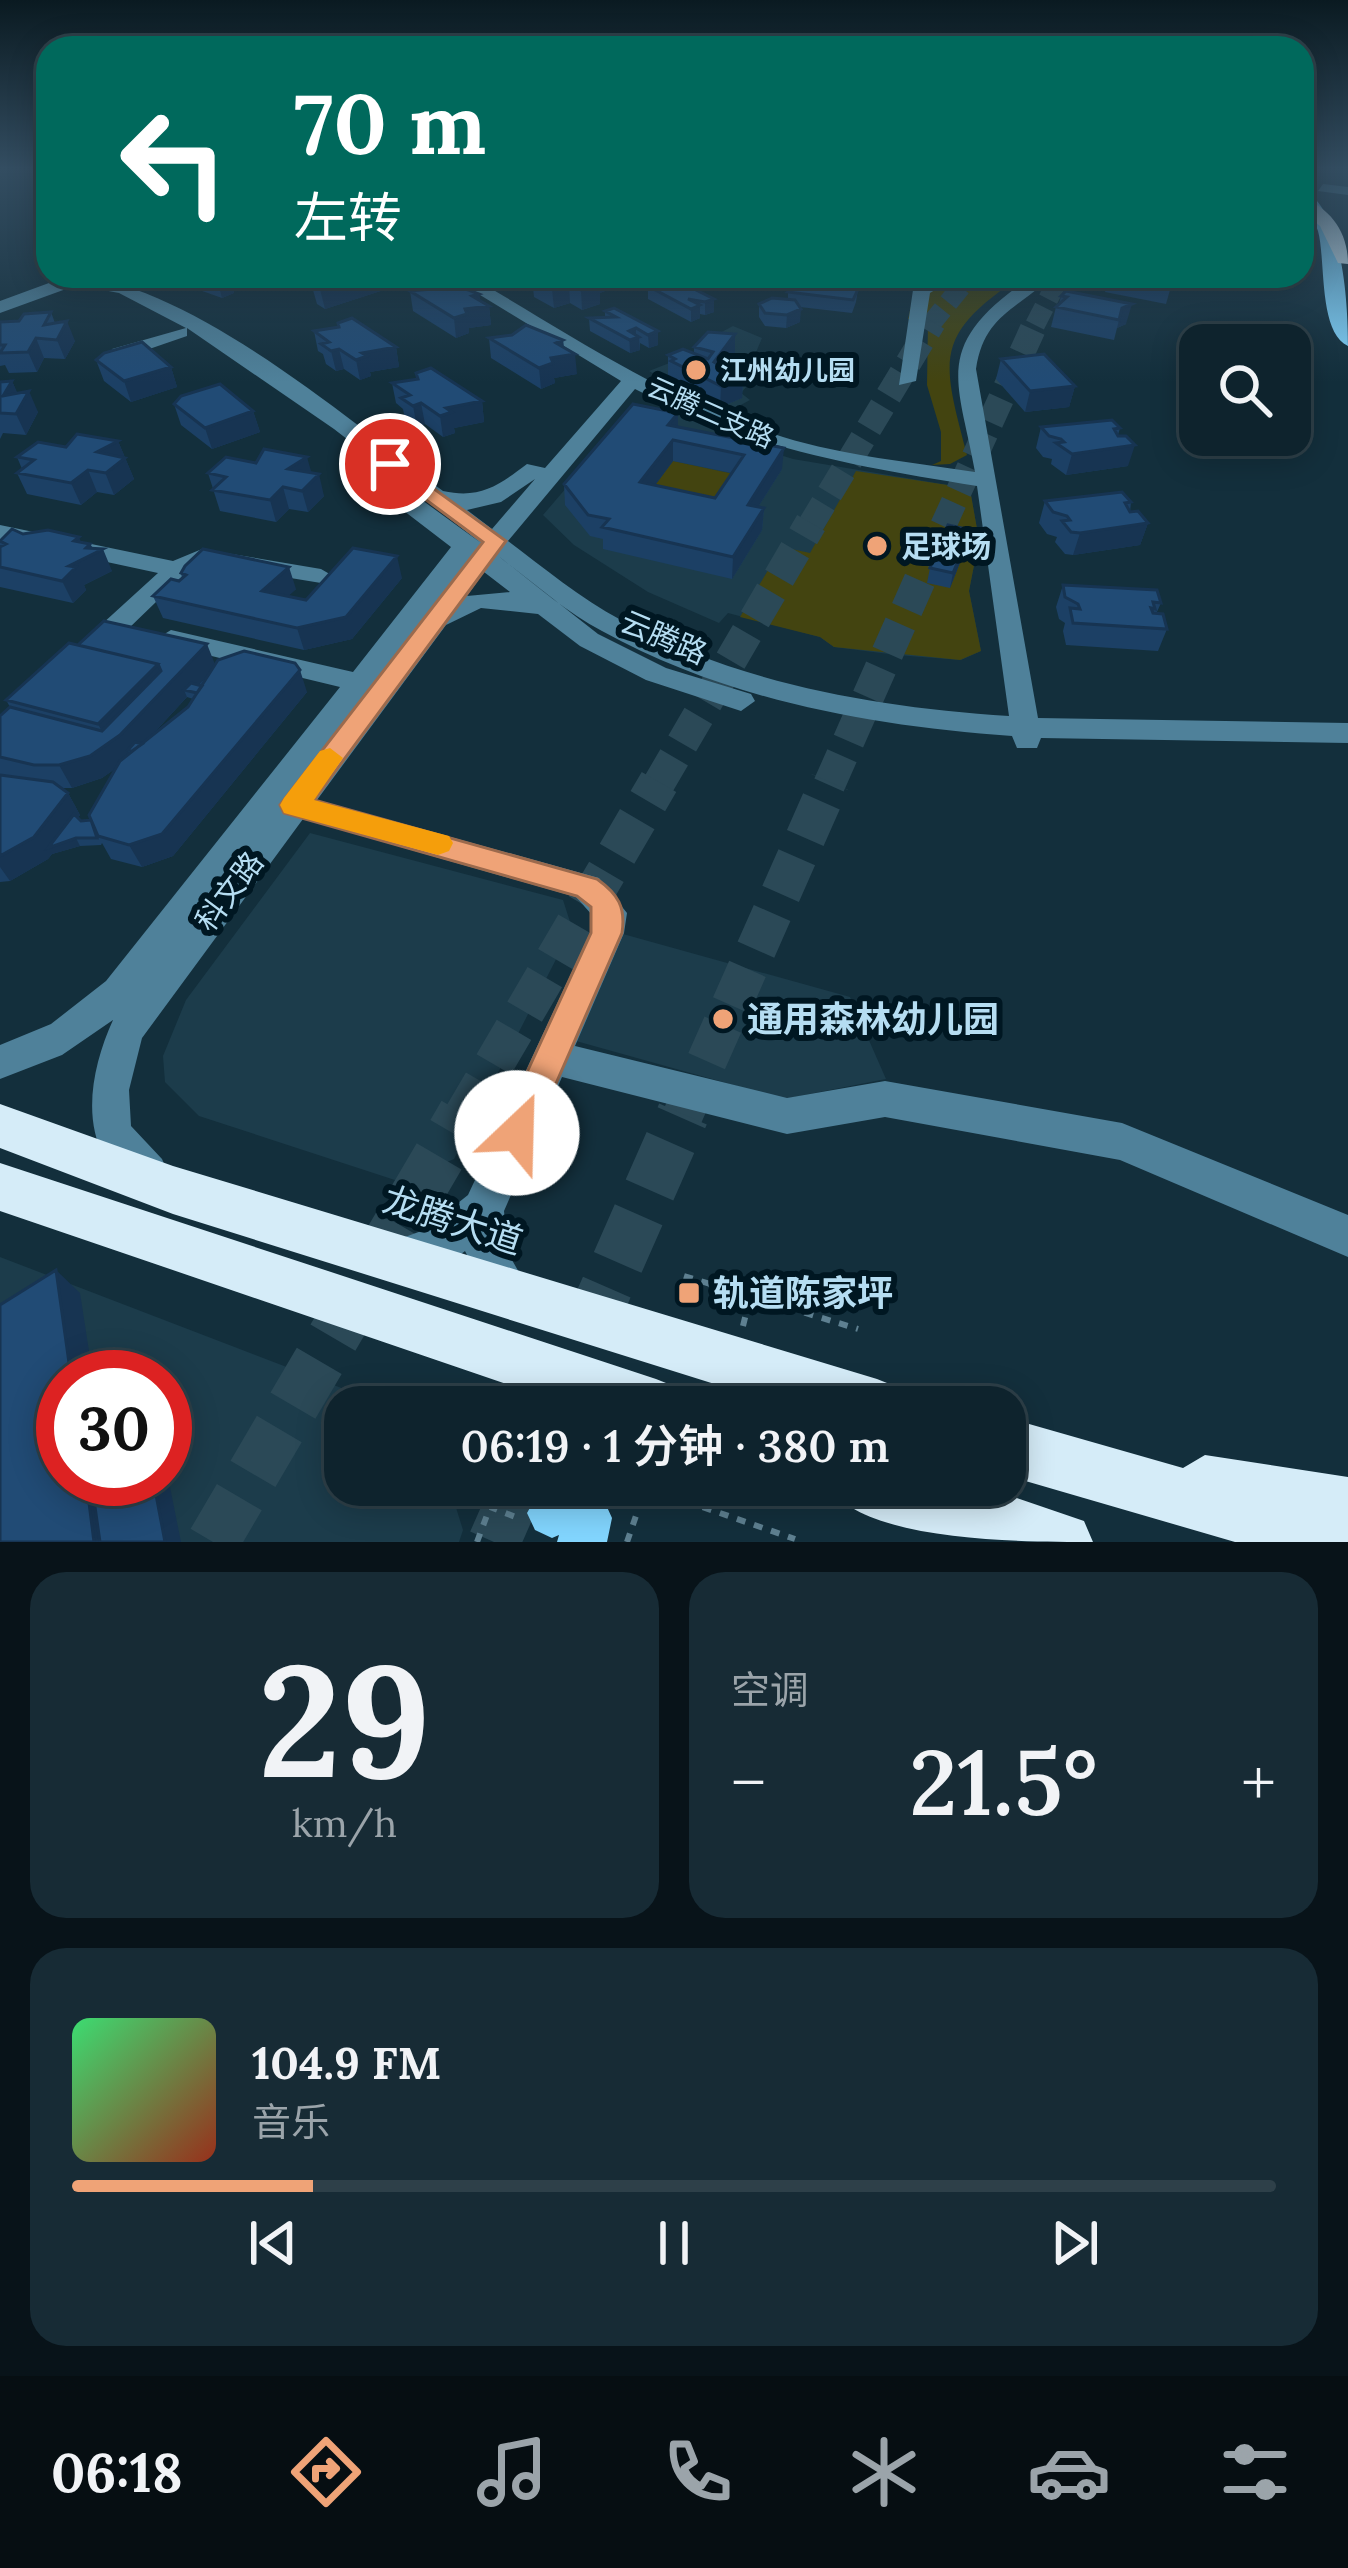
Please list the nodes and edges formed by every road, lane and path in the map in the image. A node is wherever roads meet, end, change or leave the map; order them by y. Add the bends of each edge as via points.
1 (1335, 239) edge
2 (1343, 239) edge
3 (1345, 260) junction
4 (73, 288) edge
5 (77, 288) edge
6 (90, 288) edge
7 (92, 288) edge
8 (479, 288) edge
9 (926, 288) tunnel mouth
10 (1027, 288) tunnel mouth
11 (0, 308) edge
12 (0, 322) edge
13 (181, 332) junction
14 (1348, 340) edge
15 (119, 352) edge
16 (628, 375) junction
17 (906, 381) dead end
18 (699, 412) junction
19 (585, 433) junction
20 (535, 469) junction
21 (988, 481) junction
22 (428, 491) junction
23 (0, 532) edge
24 (480, 544) junction
25 (176, 569) junction
26 (321, 576) edge
27 (558, 620) junction
28 (117, 625) junction
29 (426, 632) junction
30 (68, 670) edge
31 (358, 682) junction
32 (1025, 734) junction
33 (1348, 734) edge
34 (1348, 745) edge
35 (294, 805) junction
36 (550, 1057) junction
37 (0, 1062) edge
38 (0, 1126) edge
39 (0, 1187) edge
40 (172, 1190) junction
41 (483, 1210) junction
42 (1348, 1236) edge
43 (401, 1259) junction
44 (684, 1276) dead end
45 (510, 1294) junction
46 (858, 1328) dead end
47 (517, 1360) junction
48 (545, 1386) edge
49 (594, 1386) edge
50 (809, 1386) edge
51 (1026, 1453) edge
52 (637, 1506) edge
53 (699, 1506) edge
54 (897, 1506) edge
55 (952, 1506) edge
56 (1348, 1507) edge
57 (486, 1519) dead end
58 (795, 1539) dead end
59 (477, 1542) edge
60 (626, 1542) edge
61 (966, 1542) edge
62 (1063, 1542) edge
63 (1337, 1542) edge

1 - 3 highway
2 - 3 main road
3 - 14 main road via 1337,308
4 - 11 street
5 - 12 street
6 - 13 street, 云腾路
7 - 22 street, 云腾路 via 197,325
8 - 16 street, 云腾二支路
9 - 17 street
10 - 21 street via 988,317 966,357
13 - 15 street
13 - 24 street, 云腾路
16 - 18 street, 云腾二支路
16 - 19 street, 科文路
16 - 20 street, 科文路
18 - 19 street via 632,404
18 - 21 street, 云腾二支路 via 805,450
19 - 24 street, 科文路
20 - 22 street via 480,503
20 - 24 street, 科文路
21 - 32 street
22 - 24 street, 云腾路
23 - 25 street
24 - 27 street, 云腾路
24 - 29 street, 科文路
24 - 31 street, 科文路
24 - 32 street, 云腾路 via 608,624 715,671 813,698
25 - 26 street via 219,555
25 - 28 street
27 - 29 street via 529,604 491,598 455,608
27 - 32 street, 云腾路 via 656,674 748,703 881,730
28 - 30 street
28 - 31 street
29 - 35 street, 科文路
31 - 37 street, 科文路 via 119,992 58,1039
32 - 33 street, 云腾路
32 - 34 street, 云腾路
35 - 36 street via 586,887 602,899 607,933
35 - 40 street, 科文路 via 149,997 117,1055 110,1133 124,1157
36 - 41 street
36 - 42 street via 787,1116 885,1099 1122,1142
38 - 40 highway, 龙腾大道
39 - 47 highway
40 - 43 highway, 龙腾大道
41 - 43 street via 436,1247
41 - 45 street via 489,1267
43 - 45 highway, 龙腾大道
44 - 46 path
45 - 50 highway, 龙腾大道
47 - 48 main road
47 - 49 highway
51 - 56 highway
51 - 63 highway
52 - 60 path
53 - 58 path
54 - 61 highway
55 - 62 highway
57 - 59 path

